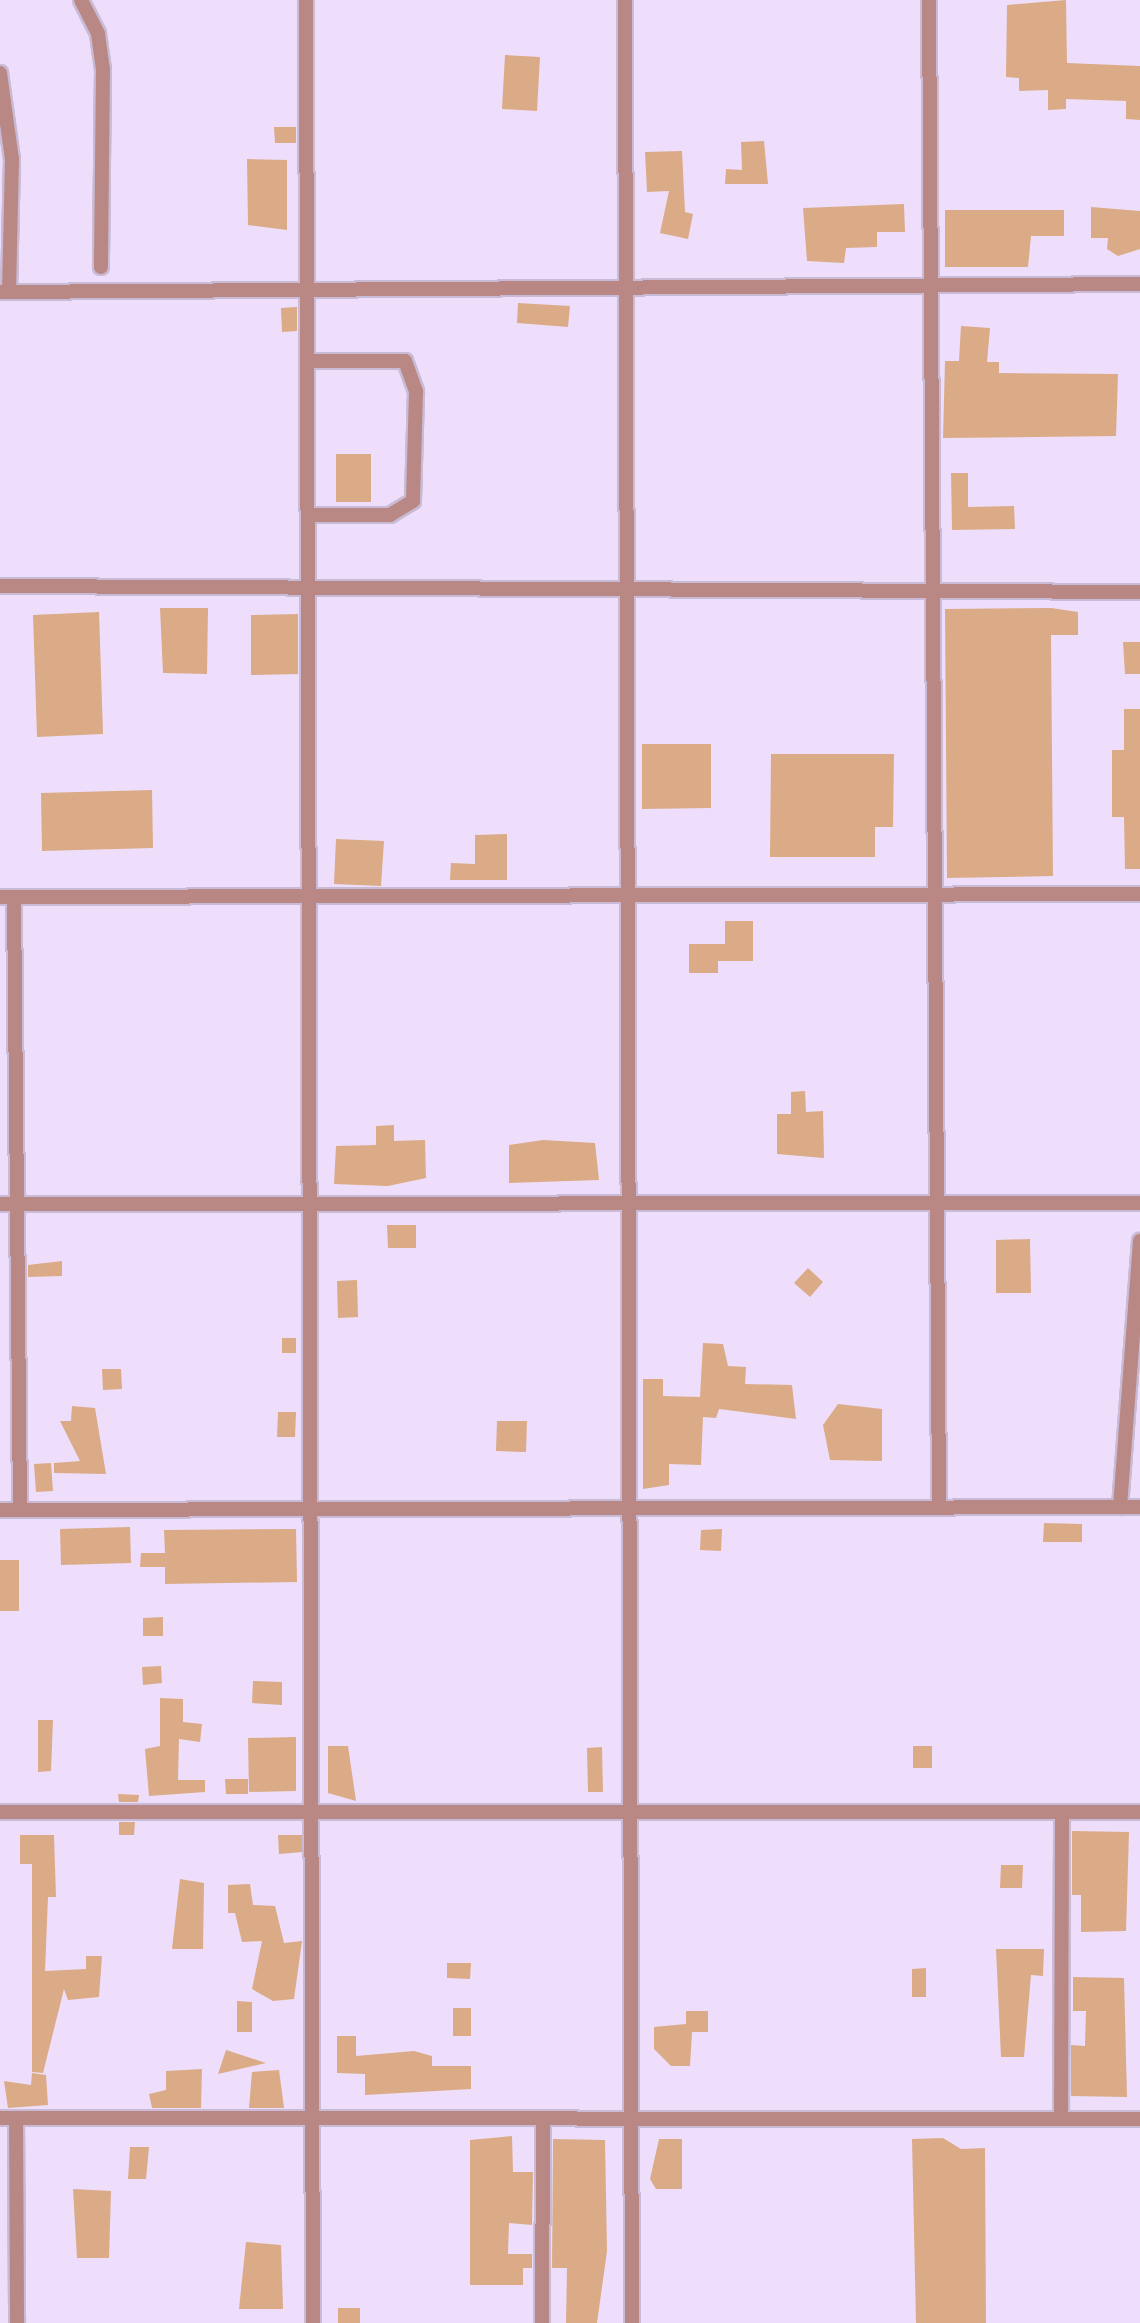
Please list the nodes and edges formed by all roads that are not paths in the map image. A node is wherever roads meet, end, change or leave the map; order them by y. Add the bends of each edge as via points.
1 (81, 0) edge
2 (306, 0) edge
3 (625, 0) edge
4 (929, 0) edge
5 (0, 73) edge
6 (101, 267) dead end
7 (1140, 284) edge
8 (931, 285) junction
9 (626, 287) junction
10 (307, 289) junction
11 (4, 292) edge
12 (307, 361) junction
13 (308, 515) junction
14 (0, 586) edge
15 (308, 588) junction
16 (627, 589) junction
17 (933, 591) junction
18 (1140, 592) edge
19 (1140, 894) edge
20 (628, 895) junction
21 (935, 895) junction
22 (7, 897) edge
23 (309, 897) junction
24 (629, 1203) junction
25 (937, 1203) junction
26 (1140, 1203) edge
27 (0, 1204) edge
28 (18, 1204) junction
29 (309, 1204) junction
30 (1140, 1241) edge
31 (1120, 1507) junction
32 (1140, 1507) edge
33 (629, 1508) junction
34 (939, 1508) junction
35 (0, 1510) edge
36 (20, 1510) junction
37 (310, 1510) junction
38 (0, 1812) edge
39 (311, 1812) junction
40 (630, 1812) junction
41 (1062, 1812) junction
42 (1140, 1812) edge
43 (8, 2118) edge
44 (312, 2119) junction
45 (543, 2119) junction
46 (631, 2119) junction
47 (1061, 2119) junction
48 (1140, 2119) edge
49 (17, 2323) edge
50 (313, 2323) edge
51 (542, 2323) edge
52 (632, 2323) edge

1 - 6 street via 98,34 103,69
2 - 10 street
3 - 9 street
4 - 8 street
5 - 11 street via 12,159
7 - 8 street
8 - 9 street
8 - 17 street
9 - 10 street
9 - 16 street
10 - 11 street
10 - 12 street
12 - 13 street
12 - 13 street via 405,361 416,392 413,501 390,515
13 - 15 street
14 - 15 street
15 - 16 street
15 - 23 street
16 - 17 street
16 - 20 street
17 - 18 street
17 - 21 street
19 - 21 street
20 - 21 street
20 - 23 street
20 - 24 street
21 - 25 street
22 - 23 street
22 - 28 street
23 - 29 street
24 - 25 street
24 - 29 street
24 - 33 street
25 - 26 street
25 - 34 street
27 - 28 street
28 - 29 street
28 - 36 street
29 - 37 street
30 - 31 street
31 - 32 street
31 - 34 street
33 - 34 street
33 - 37 street
33 - 40 street
35 - 36 street
36 - 37 street
37 - 39 street
38 - 39 street
39 - 40 street
39 - 44 street
40 - 41 street
40 - 46 street
41 - 42 street
41 - 47 street
43 - 44 street
43 - 49 street
44 - 45 street
44 - 50 street
45 - 46 street
45 - 51 street
46 - 47 street
46 - 52 street
47 - 48 street

